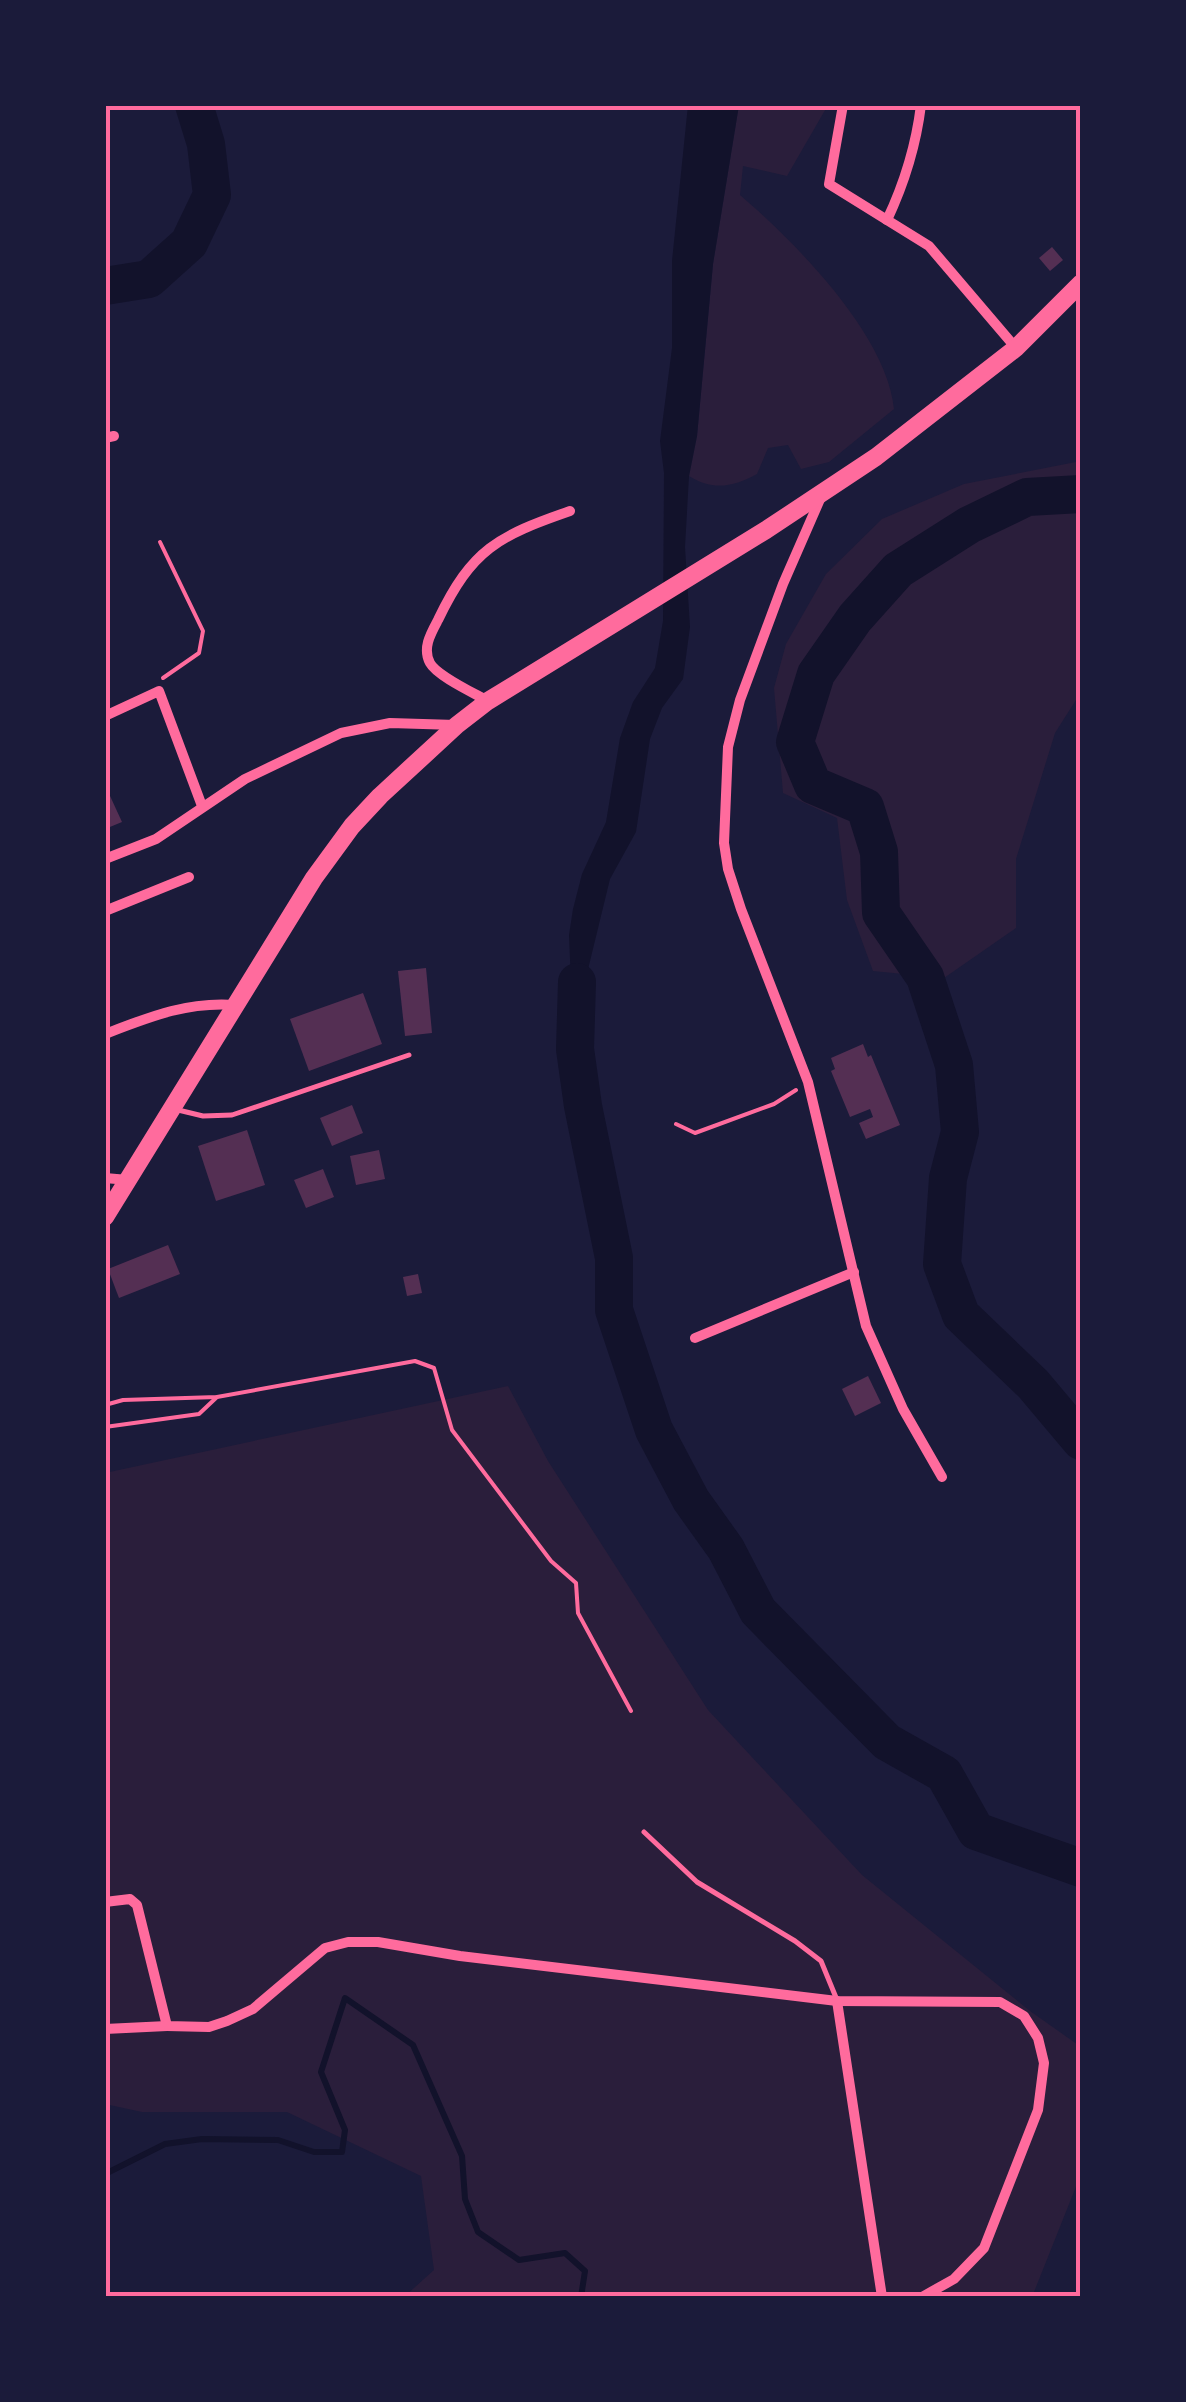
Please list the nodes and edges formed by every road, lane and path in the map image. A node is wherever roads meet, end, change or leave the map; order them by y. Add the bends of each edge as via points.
1 (843, 105) edge
2 (921, 105) edge
3 (886, 220) junction
4 (1081, 283) edge
5 (1016, 348) junction
6 (824, 492) junction
7 (570, 512) dead end
8 (160, 542) dead end
9 (158, 690) junction
10 (488, 701) junction
11 (105, 716) edge
12 (457, 725) junction
13 (202, 806) junction
14 (105, 859) edge
15 (189, 878) dead end
16 (105, 912) edge
17 (236, 1004) junction
18 (105, 1034) edge
19 (409, 1056) dead end
20 (808, 1082) junction
21 (171, 1108) junction
22 (676, 1124) dead end
23 (105, 1178) edge
24 (128, 1180) junction
25 (105, 1217) edge
26 (854, 1272) junction
27 (695, 1338) dead end
28 (217, 1397) junction
29 (105, 1405) edge
30 (105, 1427) edge
31 (942, 1477) dead end
32 (631, 1711) dead end
33 (644, 1832) dead end
34 (105, 1902) edge
35 (838, 2001) junction
36 (167, 2026) junction
37 (105, 2029) edge
38 (882, 2297) edge
39 (922, 2297) edge

1 - 3 street via 829,184
2 - 3 street via 902,188
3 - 5 street via 929,246
4 - 5 highway
5 - 6 highway
6 - 10 highway
6 - 20 street via 740,700 728,747 724,814 732,882
7 - 10 street via 496,542 470,564 429,639 435,670
8 - 9 path via 203,643
9 - 11 street
9 - 13 street
10 - 12 highway
12 - 13 street via 390,723 341,733
12 - 17 highway via 352,826
13 - 14 street via 156,838
15 - 16 street
17 - 18 street via 172,1009
17 - 21 highway
19 - 21 lane via 232,1115
20 - 22 path via 774,1104 695,1133
20 - 26 street
21 - 24 highway
23 - 24 street
24 - 25 highway
26 - 27 street
26 - 31 street via 875,1350
28 - 29 path
28 - 30 path via 199,1414
28 - 32 path via 415,1362 434,1368 452,1430 551,1561 576,1583 578,1613
33 - 35 lane via 697,1882 821,1961
34 - 36 street via 137,1904
35 - 36 street via 348,1942 325,1948 253,2009 209,2027
35 - 38 street
35 - 39 street via 1000,2002 1024,2016 1038,2038 1041,2100 984,2248 954,2279
36 - 37 street

